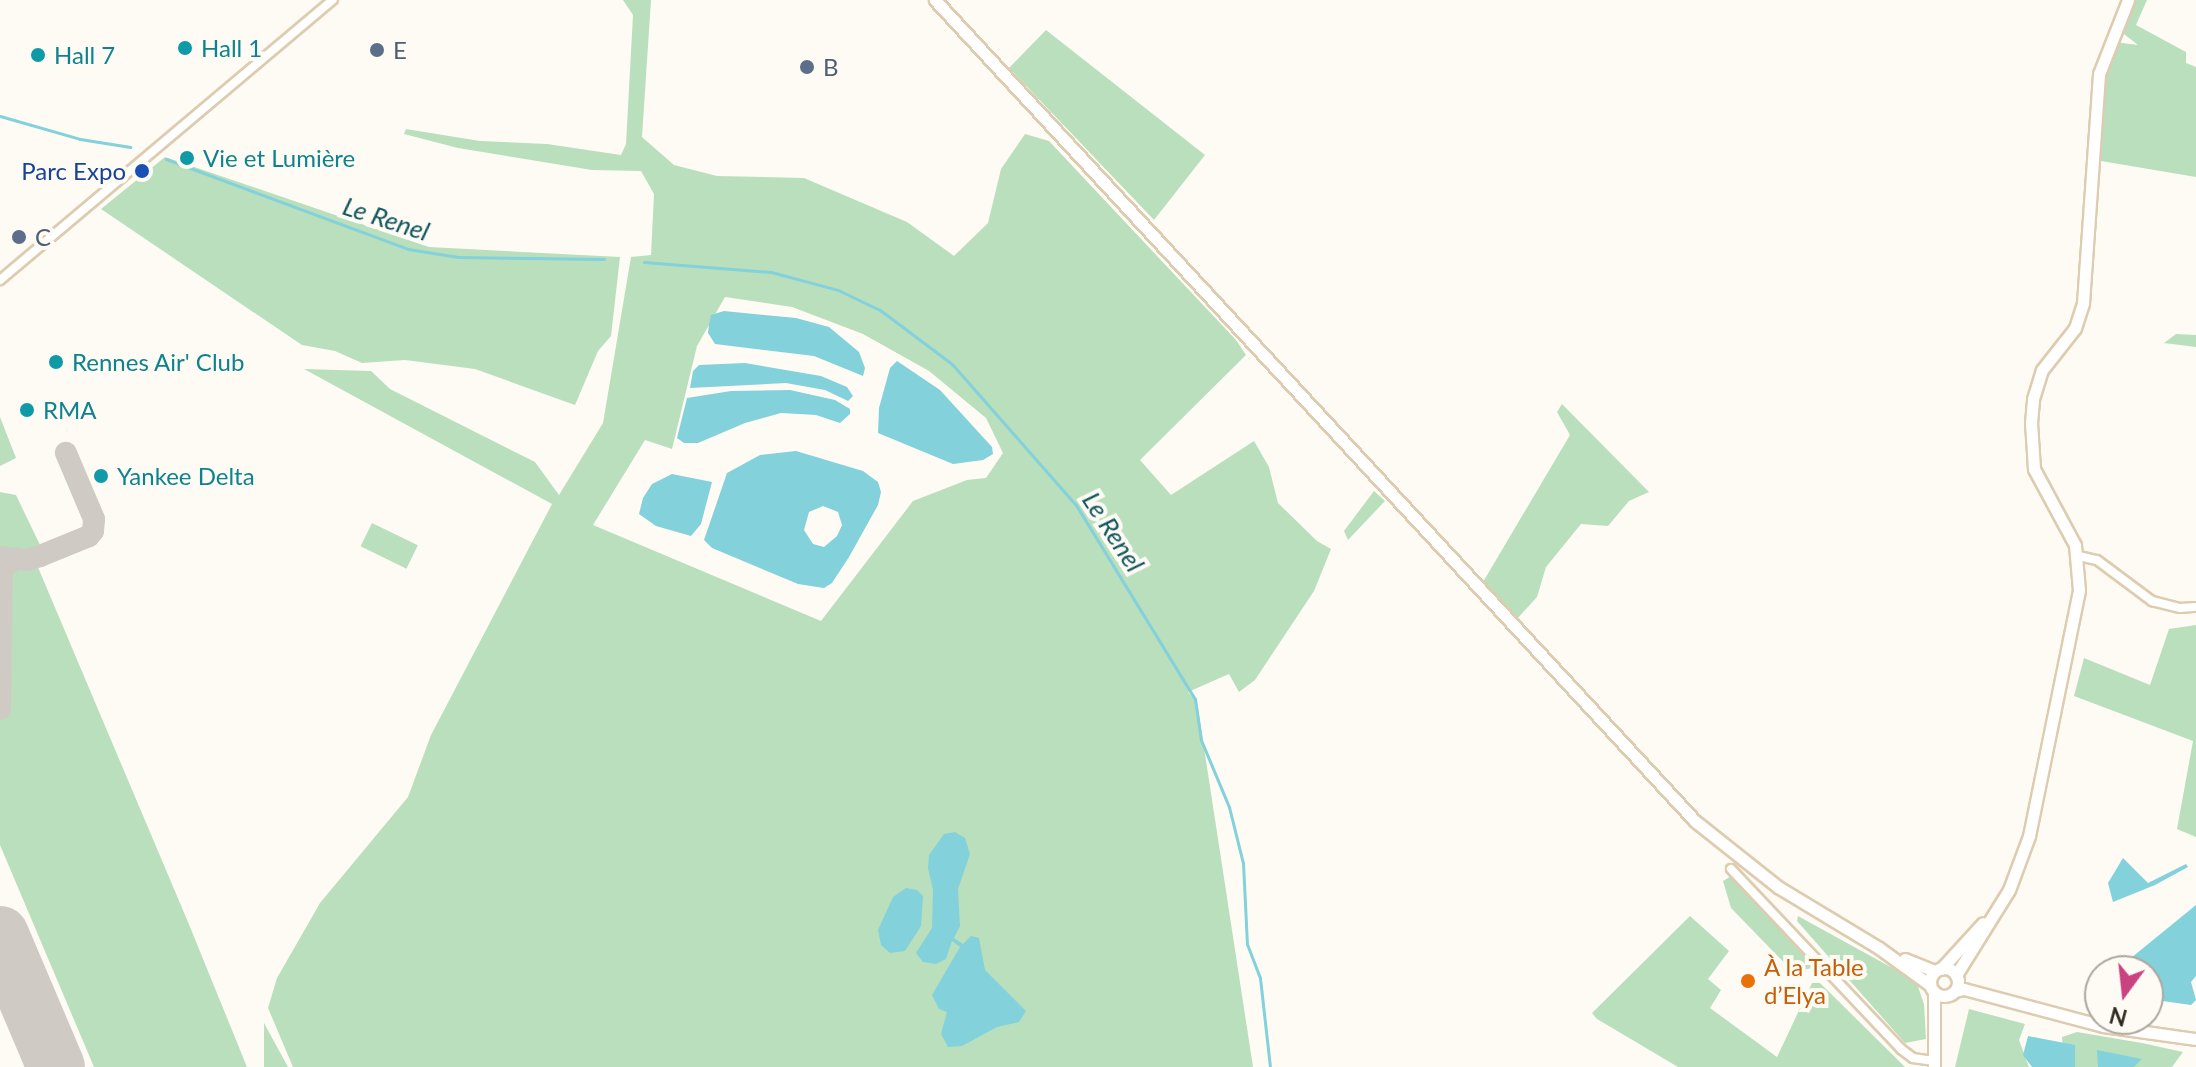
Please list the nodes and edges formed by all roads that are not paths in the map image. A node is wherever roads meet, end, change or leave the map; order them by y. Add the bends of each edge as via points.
1 (333, 0) edge
2 (935, 0) edge
3 (2128, 0) edge
4 (0, 280) edge
5 (2079, 556) junction
6 (2196, 607) edge
7 (1731, 869) dead end
8 (1996, 912) junction
9 (1879, 948) junction
10 (1938, 970) junction
11 (1954, 985) junction
12 (1932, 988) junction
13 (1936, 1030) junction
14 (2196, 1039) edge
15 (1934, 1064) edge

1 - 4 street
2 - 9 main road via 1670,796 1778,887
3 - 5 main road via 2099,74 2083,303 2075,328 2042,370 2031,423 2034,469
5 - 6 street via 2097,560 2152,601
5 - 8 main road via 2079,590 2036,809 2019,866
7 - 15 street via 1901,1049
8 - 10 main road
8 - 11 main road
9 - 10 main road
9 - 12 main road
10 - 11 main road
10 - 12 main road
11 - 12 main road
11 - 13 main road
11 - 14 main road via 2103,1026
12 - 13 main road
13 - 15 main road

